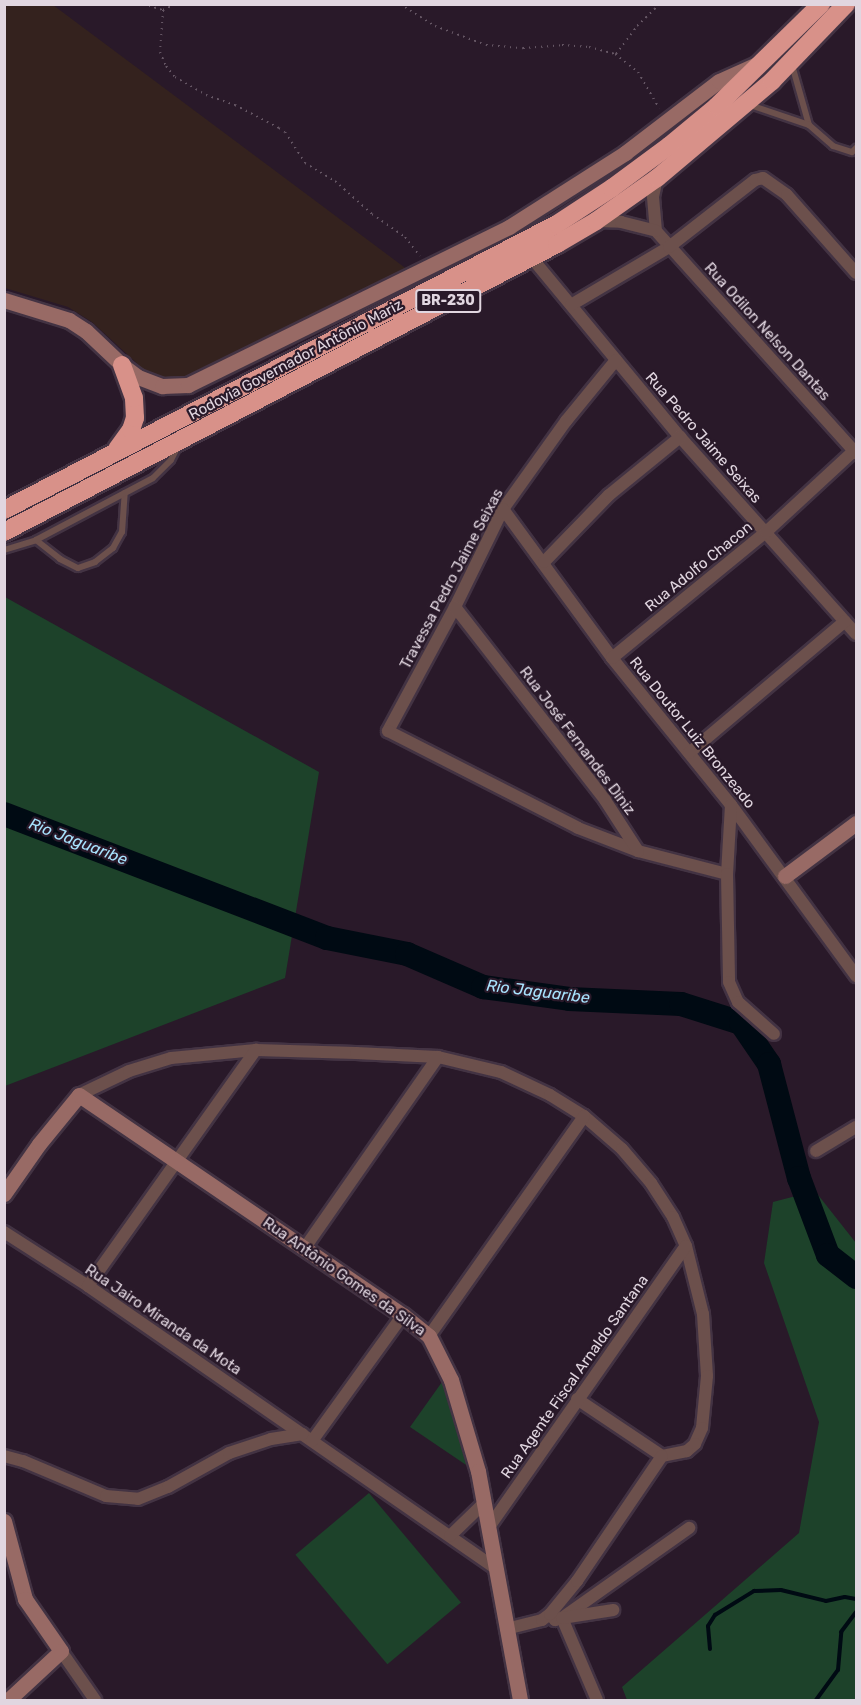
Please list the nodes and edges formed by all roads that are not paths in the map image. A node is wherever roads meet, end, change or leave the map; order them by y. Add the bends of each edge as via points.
1 (821, 4) edge
2 (846, 4) edge
3 (763, 62) junction
4 (791, 62) junction
5 (746, 104) junction
6 (809, 125) junction
7 (856, 148) edge
8 (657, 178) junction
9 (596, 221) junction
10 (656, 231) junction
11 (669, 247) junction
12 (531, 257) junction
13 (856, 273) edge
14 (4, 300) edge
15 (571, 305) junction
16 (616, 360) junction
17 (122, 365) junction
18 (680, 437) junction
19 (180, 440) junction
20 (856, 451) edge
21 (110, 456) junction
22 (125, 493) junction
23 (503, 509) junction
24 (4, 510) edge
25 (4, 532) edge
26 (766, 532) junction
27 (36, 540) junction
28 (4, 550) edge
29 (544, 562) junction
30 (454, 607) junction
31 (844, 621) junction
32 (856, 634) edge
33 (612, 658) junction
34 (689, 753) junction
35 (731, 805) junction
36 (856, 823) edge
37 (638, 851) junction
38 (727, 874) junction
39 (784, 876) junction
40 (856, 976) edge
41 (774, 1034) dead end
42 (256, 1050) junction
43 (438, 1057) junction
44 (80, 1095) junction
45 (584, 1116) junction
46 (856, 1127) edge
47 (816, 1151) dead end
48 (177, 1163) junction
49 (4, 1194) edge
50 (4, 1232) edge
51 (686, 1246) junction
52 (304, 1249) junction
53 (88, 1286) junction
54 (403, 1315) junction
55 (429, 1336) junction
56 (577, 1399) junction
57 (308, 1438) junction
58 (4, 1456) edge
59 (662, 1456) junction
60 (484, 1503) junction
61 (4, 1521) edge
62 (489, 1527) junction
63 (689, 1528) dead end
64 (450, 1536) junction
65 (495, 1567) junction
66 (613, 1610) dead end
67 (556, 1616) junction
68 (506, 1629) junction
69 (61, 1651) junction
70 (8, 1701) edge
71 (95, 1701) edge
72 (520, 1701) edge
73 (597, 1701) edge

1 - 3 highway, Rodovia Governador Antônio Mariz / BR-230
2 - 4 highway, Rodovia Governador Antônio Mariz / BR-230
3 - 17 street via 719,81 626,153 550,203 426,270 188,385 174,387 150,382
3 - 21 highway, Rodovia Governador Antônio Mariz / BR-230 via 669,146 557,224
4 - 5 highway, Rodovia Governador Antônio Mariz / BR-230
4 - 6 lane
5 - 6 lane
5 - 8 highway, Rodovia Governador Antônio Mariz / BR-230
6 - 7 lane via 833,146 852,152
8 - 9 highway, Rodovia Governador Antônio Mariz / BR-230
8 - 10 street via 653,197
9 - 10 street via 628,223
9 - 12 highway, Rodovia Governador Antônio Mariz / BR-230
10 - 11 street, Rua Odilon Nelson Dantas
11 - 13 street via 755,180 763,178 787,195
11 - 15 street
11 - 20 street, Rua Odilon Nelson Dantas
12 - 15 street, Rua Pedro Jaime Seixas
12 - 19 highway, Rodovia Governador Antônio Mariz / BR-230
14 - 17 street via 69,320
15 - 16 street, Rua Pedro Jaime Seixas
16 - 18 street, Rua Pedro Jaime Seixas
16 - 23 street, Travessa Pedro Jaime Seixas
17 - 21 highway via 134,398 135,418 123,443
18 - 26 street, Rua Pedro Jaime Seixas
18 - 29 street via 609,495
19 - 22 lane via 162,471
19 - 25 highway, Rodovia Governador Antônio Mariz / BR-230
20 - 26 street, Rua Adolfo Chacon
21 - 24 highway, Rodovia Governador Antônio Mariz / BR-230
22 - 27 lane
22 - 27 lane via 122,532 113,548 95,562 78,568
23 - 29 street, Rua Doutor Luiz Bronzeado
23 - 30 street, Travessa Pedro Jaime Seixas
26 - 31 street, Rua Pedro Jaime Seixas
26 - 33 street, Rua Adolfo Chacon
27 - 28 lane
29 - 33 street, Rua Doutor Luiz Bronzeado
30 - 37 street, Rua José Fernandes Diniz via 605,800
30 - 37 street, Travessa Pedro Jaime Seixas via 388,731 578,828
31 - 32 street, Rua Pedro Jaime Seixas
31 - 34 street
33 - 34 street, Rua Doutor Luiz Bronzeado
34 - 35 street, Rua Doutor Luiz Bronzeado
35 - 38 street
35 - 39 street, Rua Doutor Luiz Bronzeado
36 - 39 street
37 - 38 street
38 - 41 street via 731,990 738,1002
39 - 40 street, Rua Doutor Luiz Bronzeado
42 - 43 street
42 - 44 street via 171,1058 129,1071
42 - 48 street
43 - 45 street via 501,1072
43 - 52 street
44 - 48 street, Rua Antônio Gomes da Silva
44 - 49 street
45 - 51 street via 622,1149 651,1183
45 - 55 street
46 - 47 street
48 - 52 street, Rua Antônio Gomes da Silva
48 - 53 street
50 - 53 street, Rua Jairo Miranda da Mota
51 - 56 street, Rua Agente Fiscal Arnaldo Santana
51 - 59 street via 703,1314 706,1411 695,1444 687,1451
52 - 54 street, Rua Antônio Gomes da Silva
53 - 57 street, Rua Jairo Miranda da Mota
54 - 55 street, Rua Antônio Gomes da Silva
54 - 57 street
55 - 60 street, Rua Antônio Gomes da Silva via 463,1416
56 - 59 street
56 - 62 street, Rua Agente Fiscal Arnaldo Santana
57 - 58 street via 271,1439 229,1453 168,1488 138,1499 106,1496
57 - 64 street, Rua Jairo Miranda da Mota
59 - 67 street
60 - 62 street, Rua Antônio Gomes da Silva
60 - 64 street
61 - 69 street via 25,1599
62 - 65 street, Rua Antônio Gomes da Silva
63 - 67 street
64 - 65 street, Rua Jairo Miranda da Mota
65 - 68 street, Rua Antônio Gomes da Silva
66 - 67 street
67 - 68 street
67 - 73 street
68 - 72 street, Rua Antônio Gomes da Silva
69 - 70 street
69 - 71 street

